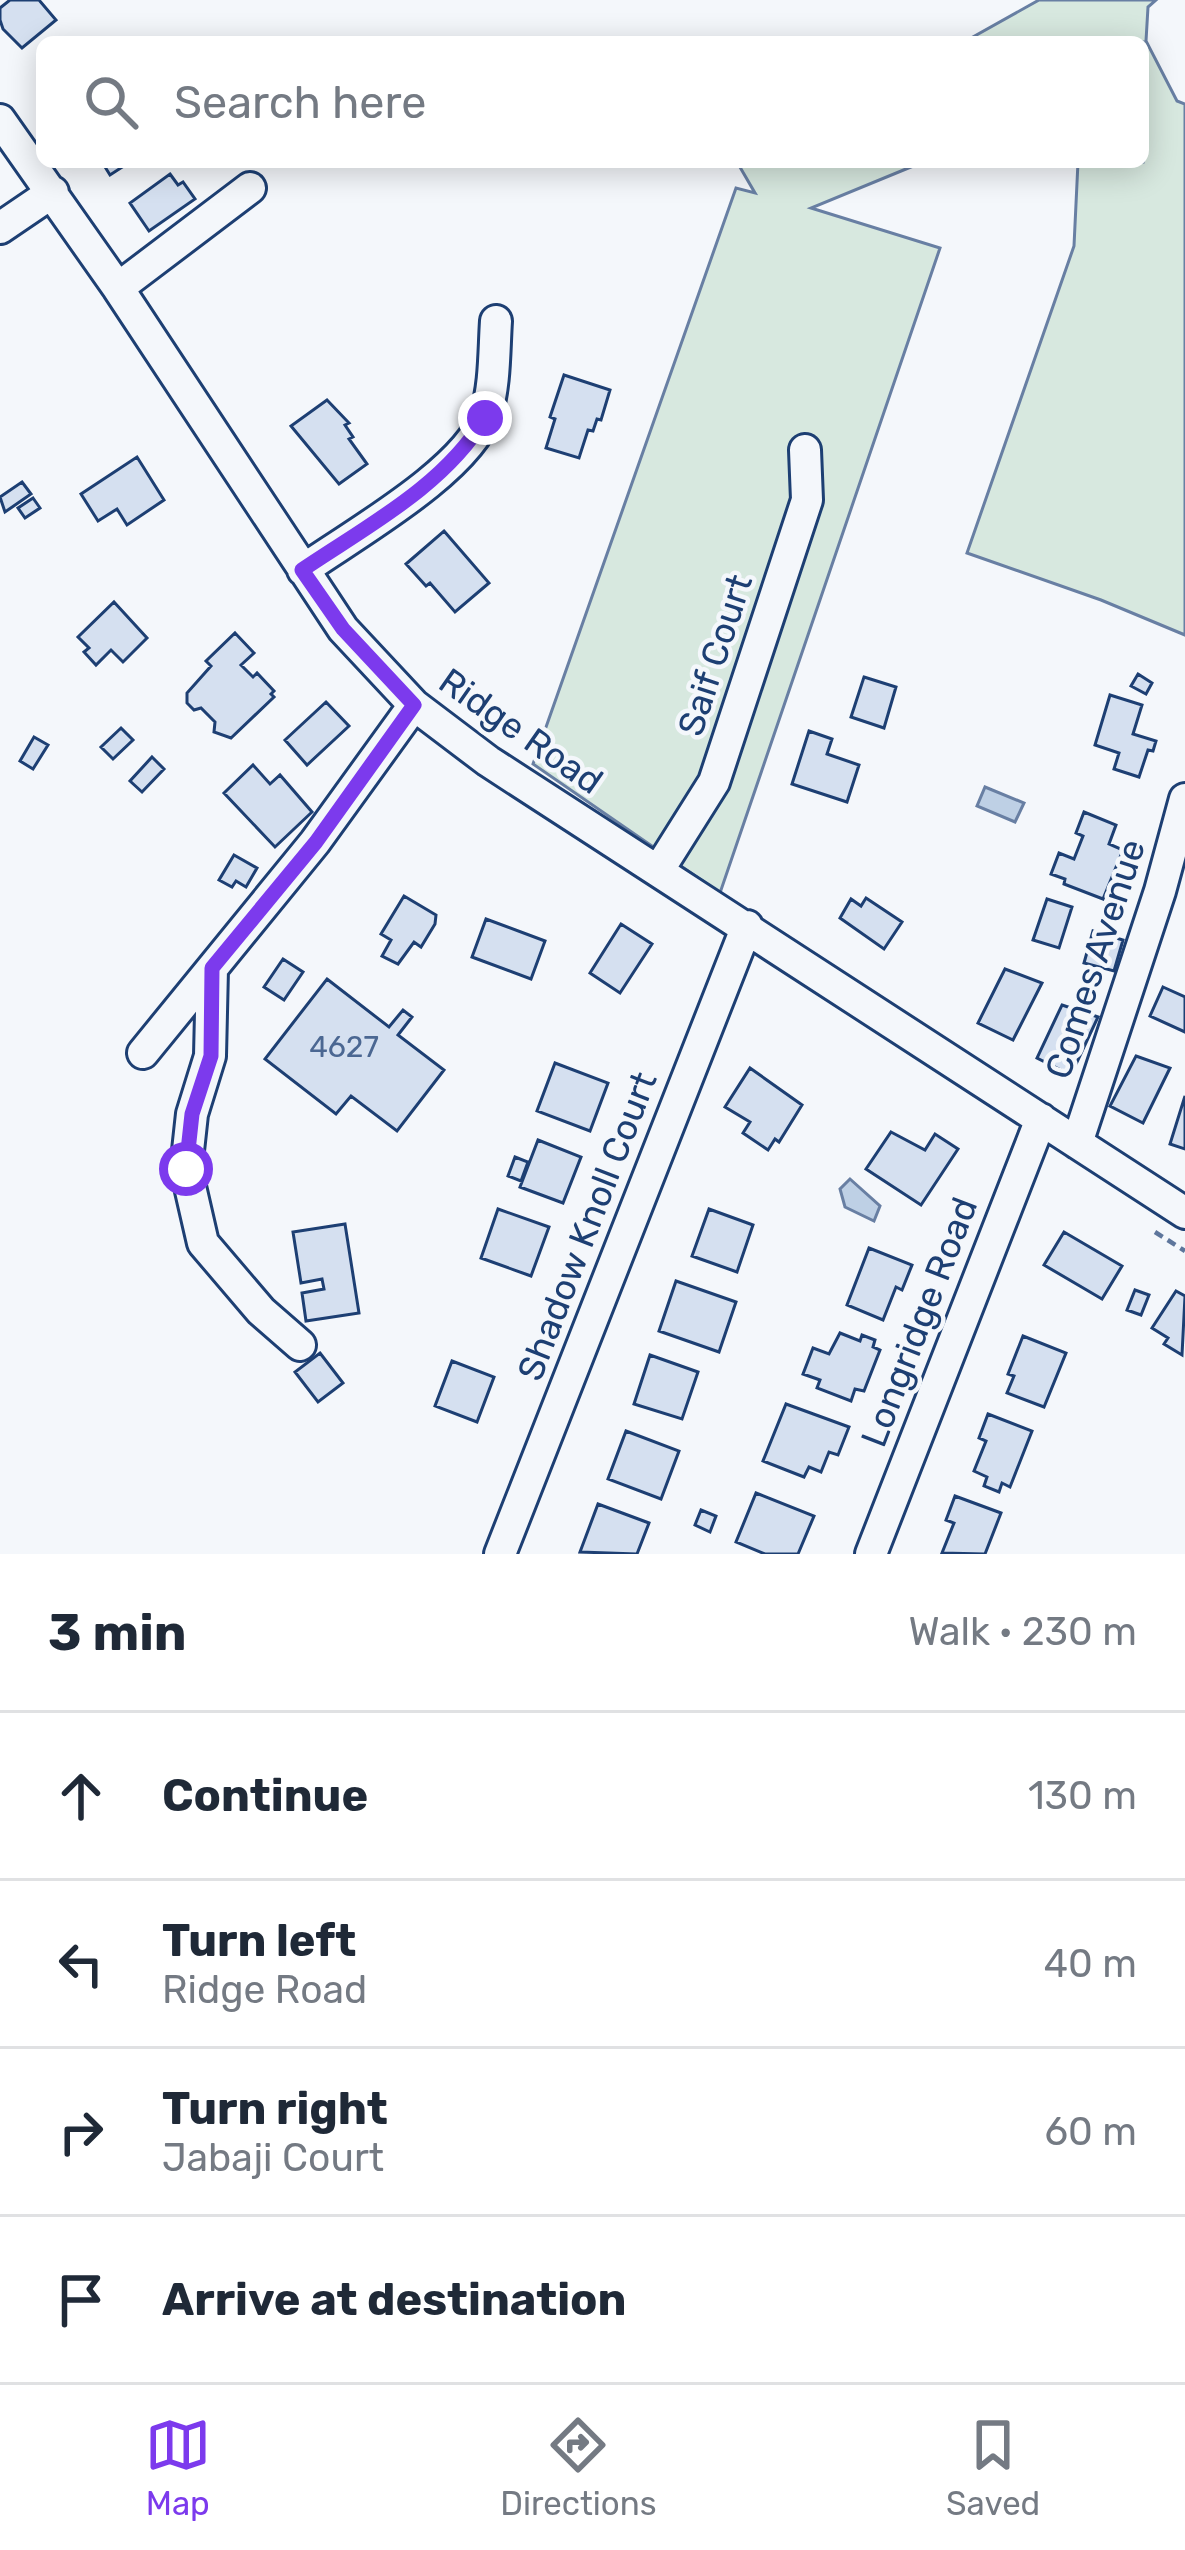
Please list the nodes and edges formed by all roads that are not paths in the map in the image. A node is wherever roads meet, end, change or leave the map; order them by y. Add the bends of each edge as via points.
1 (0, 120) edge
2 (250, 188) dead end
3 (53, 192) junction
4 (0, 228) edge
5 (118, 288) junction
6 (496, 321) dead end
7 (805, 450) dead end
8 (302, 570) junction
9 (414, 705) junction
10 (1185, 799) edge
11 (658, 871) junction
12 (747, 926) junction
13 (212, 968) junction
14 (143, 1053) dead end
15 (1041, 1119) junction
16 (1077, 1143) junction
17 (1185, 1213) edge
18 (300, 1345) dead end
19 (500, 1554) edge
20 (871, 1554) edge

1 - 3 street, Ridge Road
2 - 5 street
3 - 4 street
3 - 5 street, Ridge Road
5 - 8 street, Ridge Road
6 - 8 street via 485,418 466,449
7 - 11 street, Saif Court via 807,500 714,782
8 - 9 street, Ridge Road
9 - 11 street, Ridge Road
9 - 13 street
10 - 16 street, Comes Avenue
11 - 12 street, Ridge Road
12 - 15 street, Ridge Road
12 - 19 street, Shadow Knoll Court
13 - 14 street
13 - 18 street via 211,1056 192,1114 186,1169 203,1243
15 - 16 street, Ridge Road
15 - 20 street, Longridge Road
16 - 17 street, Ridge Road

